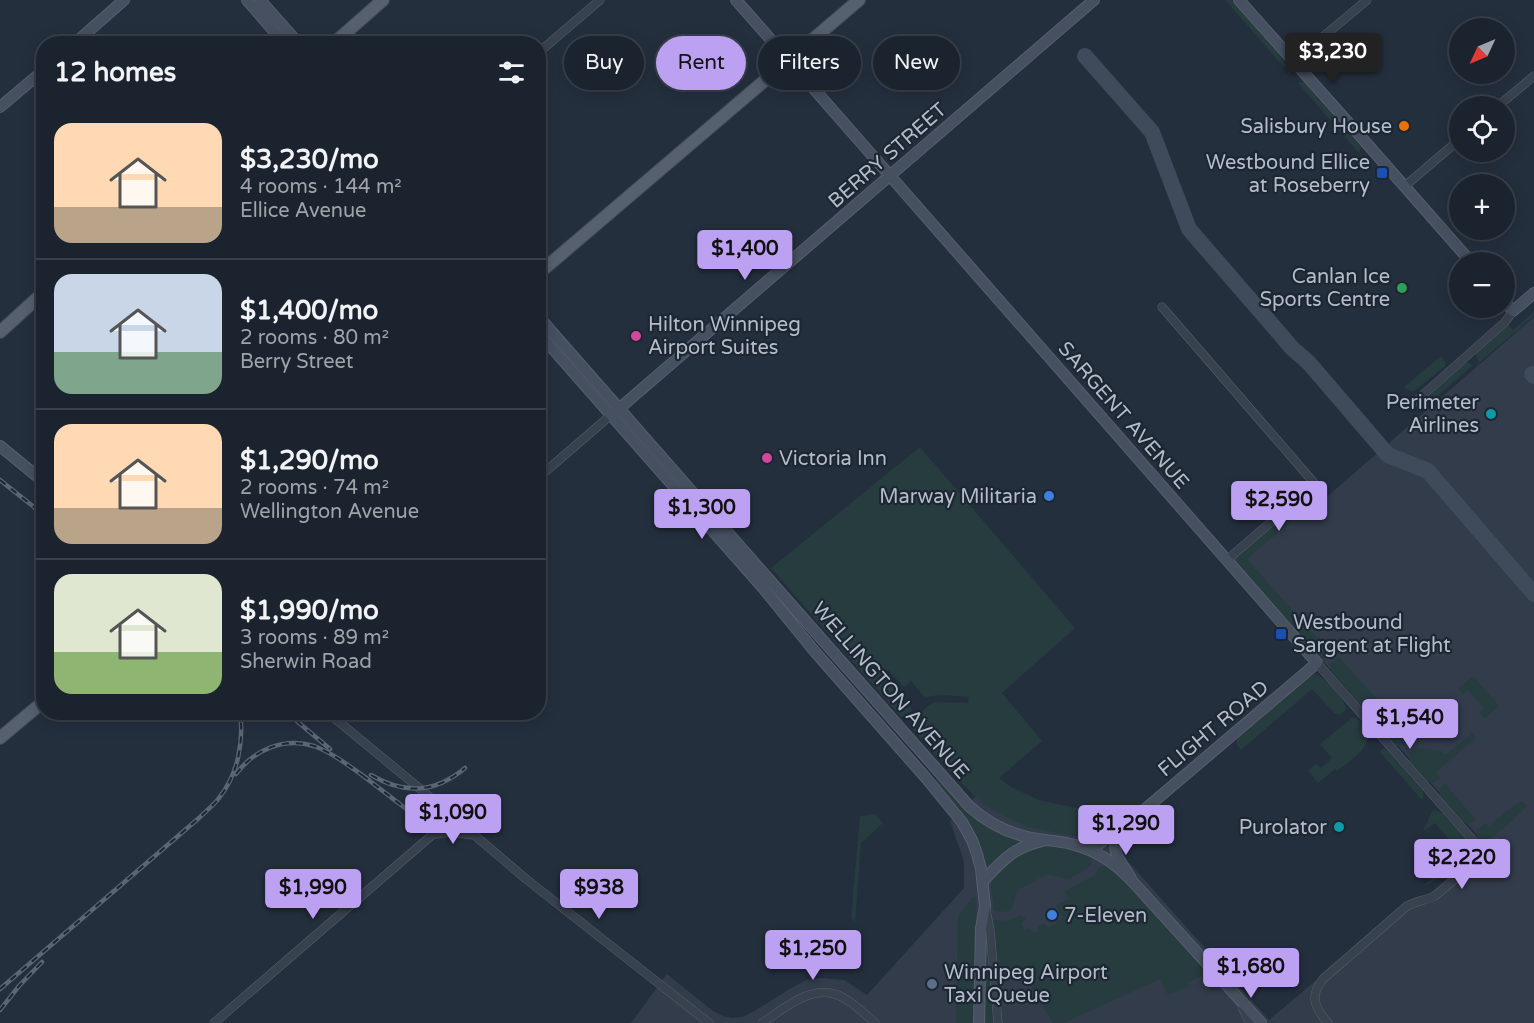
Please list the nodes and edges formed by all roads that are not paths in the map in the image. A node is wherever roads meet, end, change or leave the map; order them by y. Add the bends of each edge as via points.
1 (124, 0) edge
2 (247, 0) edge
3 (260, 0) edge
4 (383, 0) edge
5 (600, 0) edge
6 (736, 0) edge
7 (859, 0) edge
8 (1094, 0) edge
9 (1239, 0) edge
10 (1366, 0) edge
11 (83, 36) edge
12 (278, 36) edge
13 (292, 36) edge
14 (342, 36) edge
15 (767, 36) edge
16 (816, 36) edge
17 (546, 46) edge
18 (1294, 61) junction
19 (1534, 76) edge
20 (36, 77) edge
21 (758, 86) edge
22 (815, 90) edge
23 (1510, 96) edge
24 (0, 107) edge
25 (1449, 149) edge
26 (891, 176) junction
27 (1405, 186) junction
28 (1462, 252) edge
29 (546, 269) edge
30 (1534, 293) edge
31 (36, 299) edge
32 (1162, 307) dead end
33 (24, 309) junction
34 (1515, 309) edge
35 (1508, 318) edge
36 (0, 322) edge
37 (546, 325) edge
38 (0, 332) edge
39 (546, 340) edge
40 (1416, 401) dead end
41 (615, 412) junction
42 (0, 446) edge
43 (546, 471) edge
44 (36, 475) edge
45 (1227, 560) junction
46 (754, 570) junction
47 (1317, 663) junction
48 (36, 708) edge
49 (337, 720) edge
50 (0, 738) edge
51 (453, 817) junction
52 (1131, 821) junction
53 (474, 835) junction
54 (429, 837) junction
55 (1048, 840) junction
56 (1497, 843) dead end
57 (1086, 849) junction
58 (1485, 854) junction
59 (1132, 881) junction
60 (982, 882) junction
61 (985, 906) junction
62 (1232, 992) junction
63 (213, 1023) edge
64 (710, 1023) edge
65 (762, 1023) edge
66 (875, 1023) edge
67 (980, 1023) edge
68 (998, 1023) edge
69 (1250, 1023) edge
70 (1261, 1023) edge
71 (1328, 1023) edge

1 - 11 main road
2 - 12 main road
3 - 13 main road
4 - 14 main road
5 - 17 street
6 - 15 main road, SARGENT AVENUE
7 - 16 main road
8 - 26 main road, BERRY STREET
9 - 18 main road
10 - 18 street
18 - 27 main road
19 - 23 street
20 - 24 main road
21 - 29 main road
22 - 26 main road, SARGENT AVENUE
25 - 27 street
26 - 41 main road, BERRY STREET
26 - 45 main road, SARGENT AVENUE
27 - 28 main road
30 - 34 main road
31 - 33 main road
32 - 45 street via 1315,484
33 - 36 main road
33 - 38 main road
35 - 40 street
37 - 41 main road, WELLINGTON AVENUE
39 - 41 main road, WELLINGTON AVENUE
41 - 43 street, BERRY STREET
41 - 46 main road, WELLINGTON AVENUE
42 - 44 main road
45 - 47 main road, SARGENT AVENUE
46 - 55 main road, WELLINGTON AVENUE via 970,807 1005,829
46 - 60 main road, WELLINGTON AVENUE via 816,653 956,813 976,848
47 - 52 main road, FLIGHT ROAD
47 - 58 street, SARGENT AVENUE
48 - 50 main road
49 - 51 street
51 - 53 street
51 - 54 street
52 - 57 main road
52 - 59 main road via 1115,845
53 - 54 street via 445,831
53 - 64 street
54 - 63 street
55 - 57 main road, WELLINGTON AVENUE
55 - 60 main road via 1014,851
56 - 58 street
57 - 59 main road, WELLINGTON AVENUE via 1111,862
58 - 71 street via 1435,896 1407,906 1320,982 1316,1004
59 - 62 main road, WELLINGTON AVENUE
60 - 61 main road, WELLINGTON AVENUE
61 - 67 main road, WELLINGTON AVENUE via 981,928
61 - 68 street, WELLINGTON AVENUE
62 - 69 street
62 - 70 main road, WELLINGTON AVENUE
65 - 66 street via 799,999 824,992 844,998

